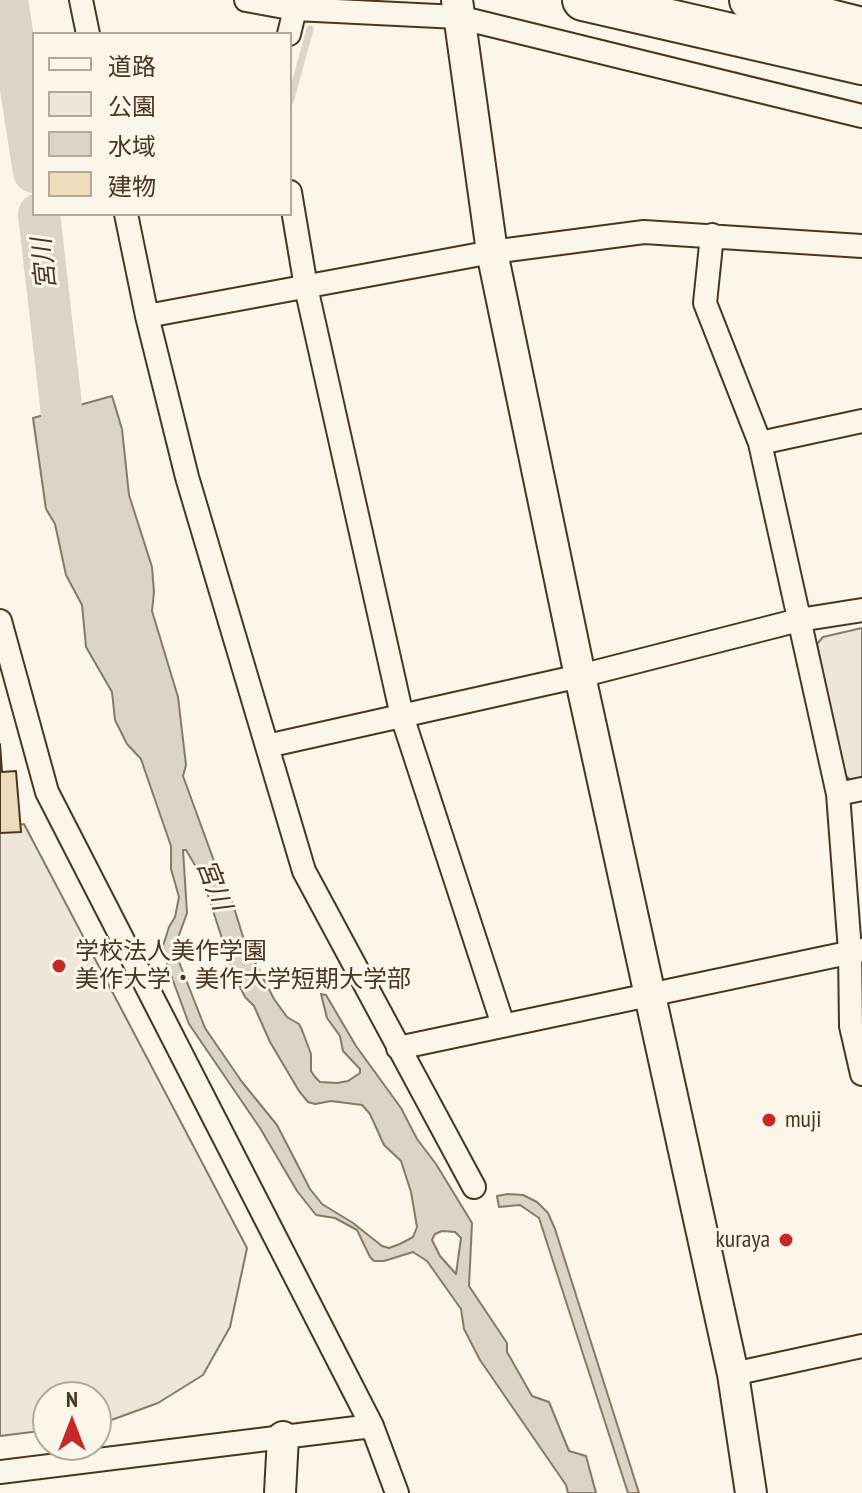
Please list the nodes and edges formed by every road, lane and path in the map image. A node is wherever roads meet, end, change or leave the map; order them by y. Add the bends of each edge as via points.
1 (81, 0) edge
2 (246, 0) edge
3 (583, 0) edge
4 (750, 0) edge
5 (295, 9) junction
6 (458, 9) edge
7 (862, 28) edge
8 (88, 32) edge
9 (289, 32) edge
10 (862, 64) edge
11 (862, 116) edge
12 (292, 204) edge
13 (126, 216) edge
14 (712, 235) junction
15 (862, 246) edge
16 (492, 252) junction
17 (306, 287) junction
18 (147, 316) junction
19 (862, 421) edge
20 (760, 443) junction
21 (862, 610) edge
22 (799, 620) junction
23 (0, 621) edge
24 (580, 676) junction
25 (402, 716) junction
26 (267, 746) junction
27 (862, 789) edge
28 (838, 794) junction
29 (856, 950) edge
30 (648, 993) junction
31 (503, 1025) junction
32 (398, 1048) junction
33 (862, 1074) edge
34 (474, 1187) dead end
35 (862, 1346) edge
36 (733, 1374) junction
37 (372, 1426) junction
38 (283, 1437) junction
39 (0, 1472) edge
40 (280, 1493) edge
41 (397, 1493) edge
42 (751, 1493) edge

1 - 8 street
2 - 5 street
3 - 10 highway
4 - 7 highway
5 - 6 street
5 - 9 street
6 - 11 street
6 - 16 street
12 - 17 street
13 - 18 street
14 - 15 street
14 - 16 street via 644,232
14 - 20 street via 705,303
16 - 17 street
16 - 24 street
17 - 18 street
17 - 25 street
18 - 26 street via 187,477
19 - 20 street
20 - 22 street
21 - 22 street
22 - 24 street
22 - 28 street
23 - 37 street via 47,792
24 - 25 street
24 - 30 street
25 - 26 street
25 - 31 street
26 - 32 street via 304,871
27 - 28 street
28 - 29 street
29 - 30 street
29 - 33 street via 851,1026
30 - 31 street
30 - 36 street
31 - 32 street
32 - 34 street
35 - 36 street
36 - 42 street
37 - 38 street
37 - 41 street
38 - 39 street
38 - 40 street

